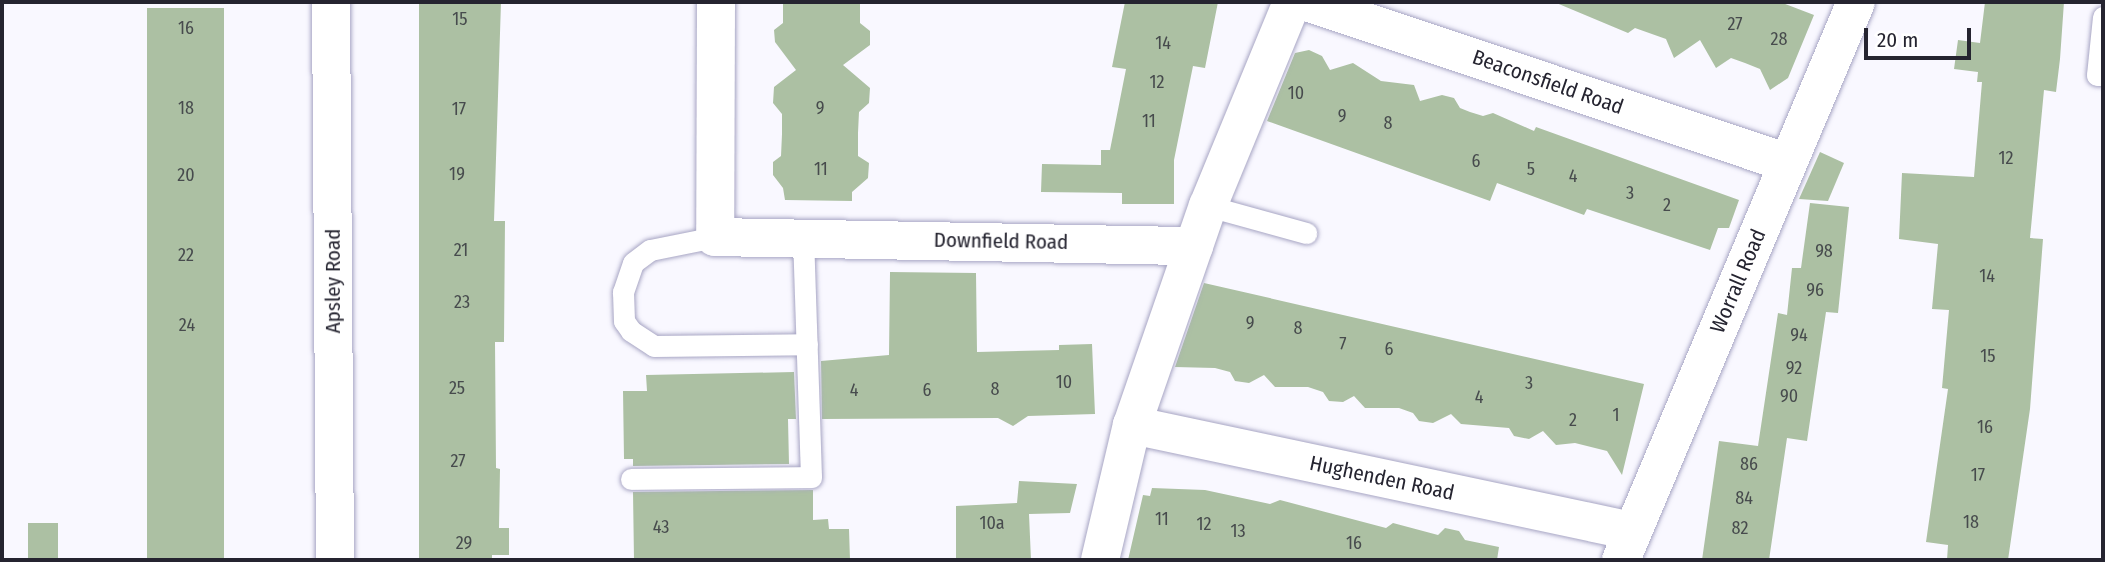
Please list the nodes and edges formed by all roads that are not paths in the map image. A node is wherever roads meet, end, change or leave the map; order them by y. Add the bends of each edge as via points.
1 (331, 2) edge
2 (716, 2) edge
3 (1292, 2) edge
4 (1307, 2) edge
5 (1856, 2) edge
6 (1347, 8) edge
7 (2103, 18) edge
8 (2103, 75) edge
9 (1788, 163) junction
10 (1208, 206) junction
11 (1306, 233) dead end
12 (715, 236) junction
13 (803, 236) junction
14 (1194, 246) junction
15 (807, 345) junction
16 (1132, 425) junction
17 (631, 479) dead end
18 (1627, 546) edge
19 (335, 560) edge
20 (1100, 560) edge

1 - 19 street, Apsley Road
2 - 12 street
3 - 10 street
4 - 6 street, Beaconsfield Road
5 - 9 street, Worrall Road
6 - 9 street, Beaconsfield Road
7 - 8 lane via 2097,75
9 - 18 street, Worrall Road
10 - 11 lane
10 - 14 street
12 - 13 street, Downfield Road
12 - 15 lane via 650,250 633,263 623,292 624,321 631,331 654,346
13 - 14 street, Downfield Road
13 - 15 lane
14 - 16 street
15 - 17 lane via 811,477
16 - 18 street, Hughenden Road
16 - 20 street

